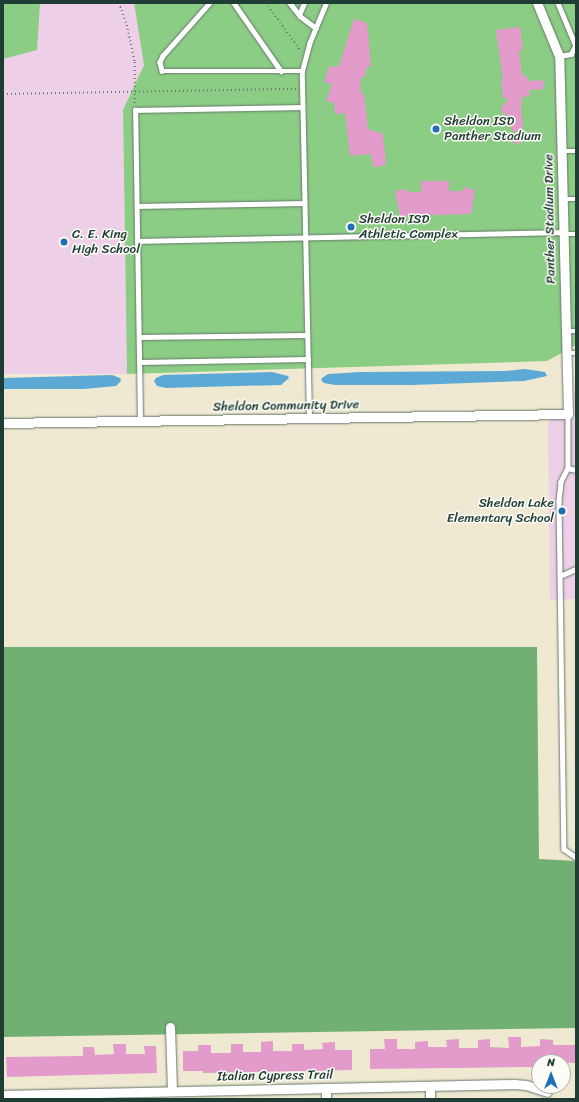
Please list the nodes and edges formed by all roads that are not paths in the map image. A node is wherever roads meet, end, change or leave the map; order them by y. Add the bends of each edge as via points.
1 (210, 3) edge
2 (234, 3) edge
3 (290, 3) edge
4 (304, 3) edge
5 (326, 3) edge
6 (537, 3) edge
7 (558, 3) edge
8 (299, 14) junction
9 (316, 28) junction
10 (576, 46) edge
11 (559, 56) junction
12 (281, 71) junction
13 (302, 71) junction
14 (302, 107) junction
15 (562, 151) junction
16 (576, 151) edge
17 (563, 199) junction
18 (576, 199) edge
19 (304, 203) junction
20 (137, 206) junction
21 (564, 233) junction
22 (576, 234) edge
23 (305, 237) junction
24 (137, 241) junction
25 (566, 331) junction
26 (576, 331) edge
27 (307, 335) junction
28 (139, 337) junction
29 (571, 353) edge
30 (308, 359) junction
31 (139, 362) junction
32 (568, 414) junction
33 (309, 418) junction
34 (140, 421) junction
35 (3, 423) edge
36 (568, 468) junction
37 (576, 470) edge
38 (576, 569) edge
39 (560, 576) junction
40 (576, 857) edge
41 (170, 1027) dead end
42 (430, 1086) junction
43 (531, 1087) edge
44 (326, 1088) junction
45 (172, 1091) junction
46 (221, 1094) edge
47 (9, 1096) edge
48 (117, 1096) edge
49 (326, 1099) edge
50 (430, 1099) edge

1 - 12 lane via 163,56 160,62 162,71
2 - 12 lane
3 - 8 lane
4 - 8 lane
5 - 9 lane
6 - 11 street, Panther Stadium Drive
7 - 10 lane
8 - 9 lane
9 - 13 lane
10 - 11 lane via 571,54
11 - 15 street, Panther Stadium Drive
12 - 13 lane
13 - 14 lane
14 - 19 lane
14 - 20 lane via 135,110
15 - 16 lane
15 - 17 street, Panther Stadium Drive
17 - 18 lane
17 - 21 street, Panther Stadium Drive
19 - 20 lane
19 - 23 lane
20 - 24 lane
21 - 22 lane
21 - 23 lane
21 - 25 street, Panther Stadium Drive
23 - 24 lane
23 - 27 lane
24 - 28 lane
25 - 26 lane
25 - 29 street, Panther Stadium Drive
27 - 28 lane
27 - 30 lane
28 - 31 lane
29 - 32 street, Panther Stadium Drive
30 - 31 lane
30 - 33 lane
31 - 34 lane
32 - 33 street, Sheldon Community Drive
32 - 36 lane
33 - 34 street, Sheldon Community Drive
34 - 35 street, Sheldon Community Drive
36 - 37 lane
36 - 39 lane via 561,482 559,501
38 - 39 lane
39 - 40 lane via 564,849
41 - 45 street
42 - 43 street, Italian Cypress Trail via 514,1084
42 - 44 street, Italian Cypress Trail
42 - 50 street
44 - 46 street, Italian Cypress Trail
44 - 49 street
45 - 46 street, Italian Cypress Trail
45 - 48 street, Italian Cypress Trail
47 - 48 street, Italian Cypress Trail

